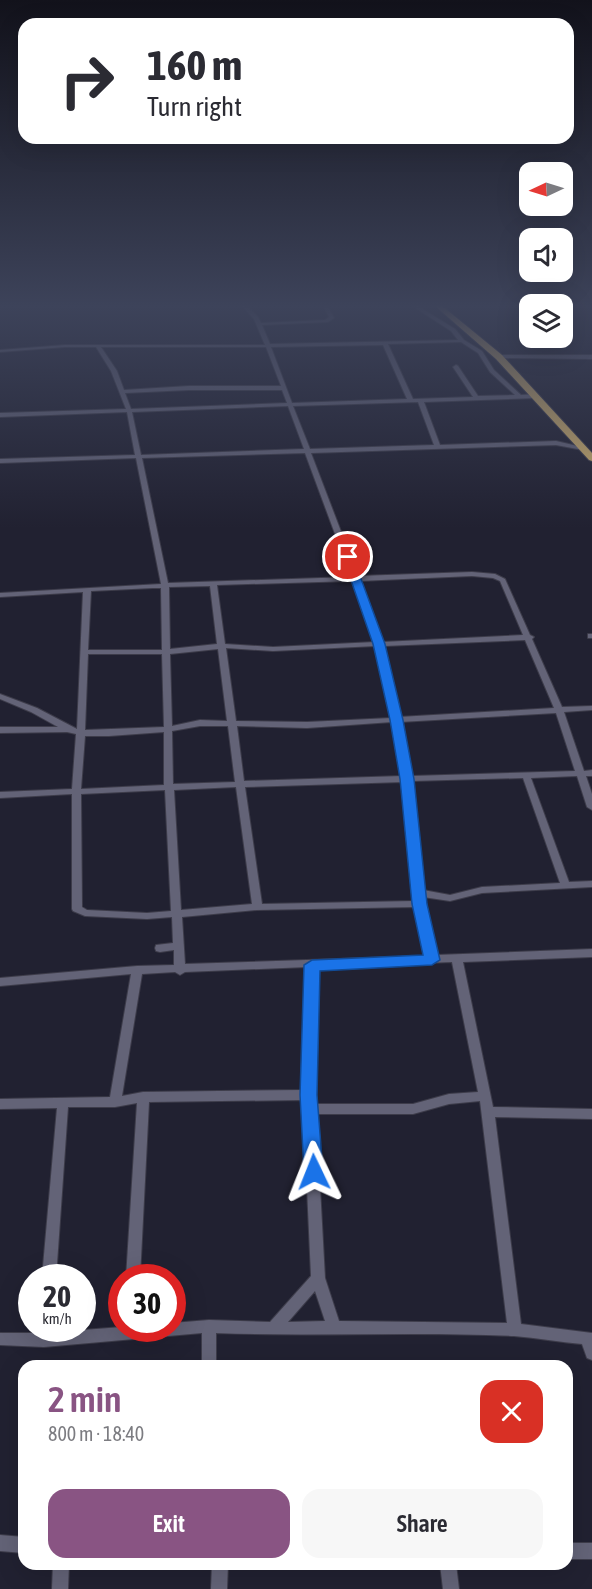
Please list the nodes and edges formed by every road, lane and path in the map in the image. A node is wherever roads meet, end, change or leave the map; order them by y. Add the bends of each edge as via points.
1 (117, 379) edge
2 (281, 379) edge
3 (401, 379) edge
4 (464, 379) edge
5 (501, 379) edge
6 (520, 379) edge
7 (285, 388) junction
8 (123, 392) junction
9 (519, 396) junction
10 (536, 396) junction
11 (476, 397) junction
12 (410, 399) junction
13 (420, 399) junction
14 (291, 404) junction
15 (129, 410) junction
16 (0, 415) edge
17 (438, 447) junction
18 (584, 448) junction
19 (308, 449) junction
20 (137, 456) junction
21 (592, 458) edge
22 (0, 461) edge
23 (356, 579) junction
24 (213, 584) junction
25 (165, 586) junction
26 (87, 590) junction
27 (0, 595) edge
28 (530, 637) junction
29 (379, 644) junction
30 (224, 646) junction
31 (168, 651) junction
32 (84, 652) junction
33 (0, 696) edge
34 (592, 708) edge
35 (559, 710) junction
36 (397, 720) junction
37 (231, 722) junction
38 (68, 729) junction
39 (169, 729) junction
40 (0, 730) edge
41 (81, 733) junction
42 (580, 772) junction
43 (592, 773) edge
44 (526, 775) junction
45 (407, 779) junction
46 (240, 784) junction
47 (169, 788) junction
48 (76, 792) junction
49 (0, 795) edge
50 (592, 807) edge
51 (592, 884) edge
52 (566, 886) junction
53 (419, 898) junction
54 (257, 907) junction
55 (179, 913) junction
56 (178, 946) junction
57 (160, 948) dead end
58 (591, 956) edge
59 (457, 959) junction
60 (432, 960) junction
61 (312, 965) junction
62 (137, 970) junction
63 (180, 971) junction
64 (0, 982) edge
65 (309, 1095) junction
66 (484, 1096) junction
67 (143, 1097) junction
68 (115, 1101) junction
69 (63, 1102) junction
70 (0, 1104) edge
71 (311, 1109) junction
72 (488, 1112) junction
73 (592, 1113) edge
74 (50, 1264) edge
75 (134, 1264) edge
76 (318, 1278) junction
77 (209, 1326) junction
78 (334, 1327) junction
79 (186, 1328) edge
80 (273, 1329) junction
81 (515, 1330) junction
82 (18, 1337) edge
83 (0, 1339) edge
84 (591, 1344) edge
85 (209, 1360) edge
86 (0, 1543) edge
87 (18, 1544) edge
88 (573, 1551) edge
89 (592, 1551) edge
90 (61, 1570) edge
91 (220, 1570) edge
92 (449, 1570) edge
93 (60, 1589) edge
94 (219, 1589) edge
95 (451, 1589) edge

1 - 8 street
2 - 7 street
3 - 12 street
4 - 11 street
5 - 9 street
6 - 10 highway
7 - 8 street
7 - 14 street
8 - 15 street
9 - 10 street
9 - 11 street
10 - 18 highway
11 - 13 street
12 - 13 street
12 - 14 street
13 - 17 street
14 - 15 street
14 - 19 street
15 - 16 street
15 - 20 street
17 - 18 street via 556,443
17 - 19 street
18 - 21 highway
19 - 20 street
19 - 23 street
20 - 22 street
20 - 25 street
23 - 24 street
23 - 28 street via 479,574 498,577
23 - 29 street
24 - 25 street
24 - 30 street
25 - 26 street
25 - 31 street
26 - 27 street
26 - 32 street
28 - 29 street
28 - 35 street
29 - 30 street via 273,649
29 - 36 street
30 - 31 street
30 - 37 street
31 - 32 street
31 - 39 street
32 - 41 street
33 - 38 street
34 - 35 street
35 - 36 street
35 - 42 street
36 - 37 street
36 - 45 street
37 - 39 street
37 - 46 street
38 - 40 street
38 - 41 street
39 - 41 street
39 - 47 street
41 - 48 street
42 - 43 street
42 - 44 street
42 - 50 street
44 - 45 street
44 - 52 street
45 - 46 street
45 - 53 street
46 - 47 street
46 - 54 street
47 - 48 street
47 - 55 street
48 - 49 street
48 - 55 street via 77,909 85,913 147,916
51 - 52 street
52 - 53 street
53 - 54 street
53 - 60 street
54 - 55 street
55 - 56 street
56 - 57 street
56 - 63 street
58 - 59 street via 526,954
59 - 60 street
59 - 66 street
60 - 61 street
61 - 63 street
61 - 65 street
62 - 63 street
62 - 64 street
62 - 68 street
65 - 67 street
65 - 71 street
66 - 71 street via 449,1099 413,1109
66 - 72 street
67 - 68 street
67 - 75 street
68 - 69 street
69 - 70 street
69 - 74 street
71 - 76 street
72 - 73 street
72 - 81 street
76 - 78 street
76 - 80 street
77 - 79 street
77 - 80 street
77 - 85 street
78 - 80 street
78 - 81 street
81 - 84 street
82 - 83 street
86 - 87 street
88 - 89 street
90 - 93 street
91 - 94 street
92 - 95 street

